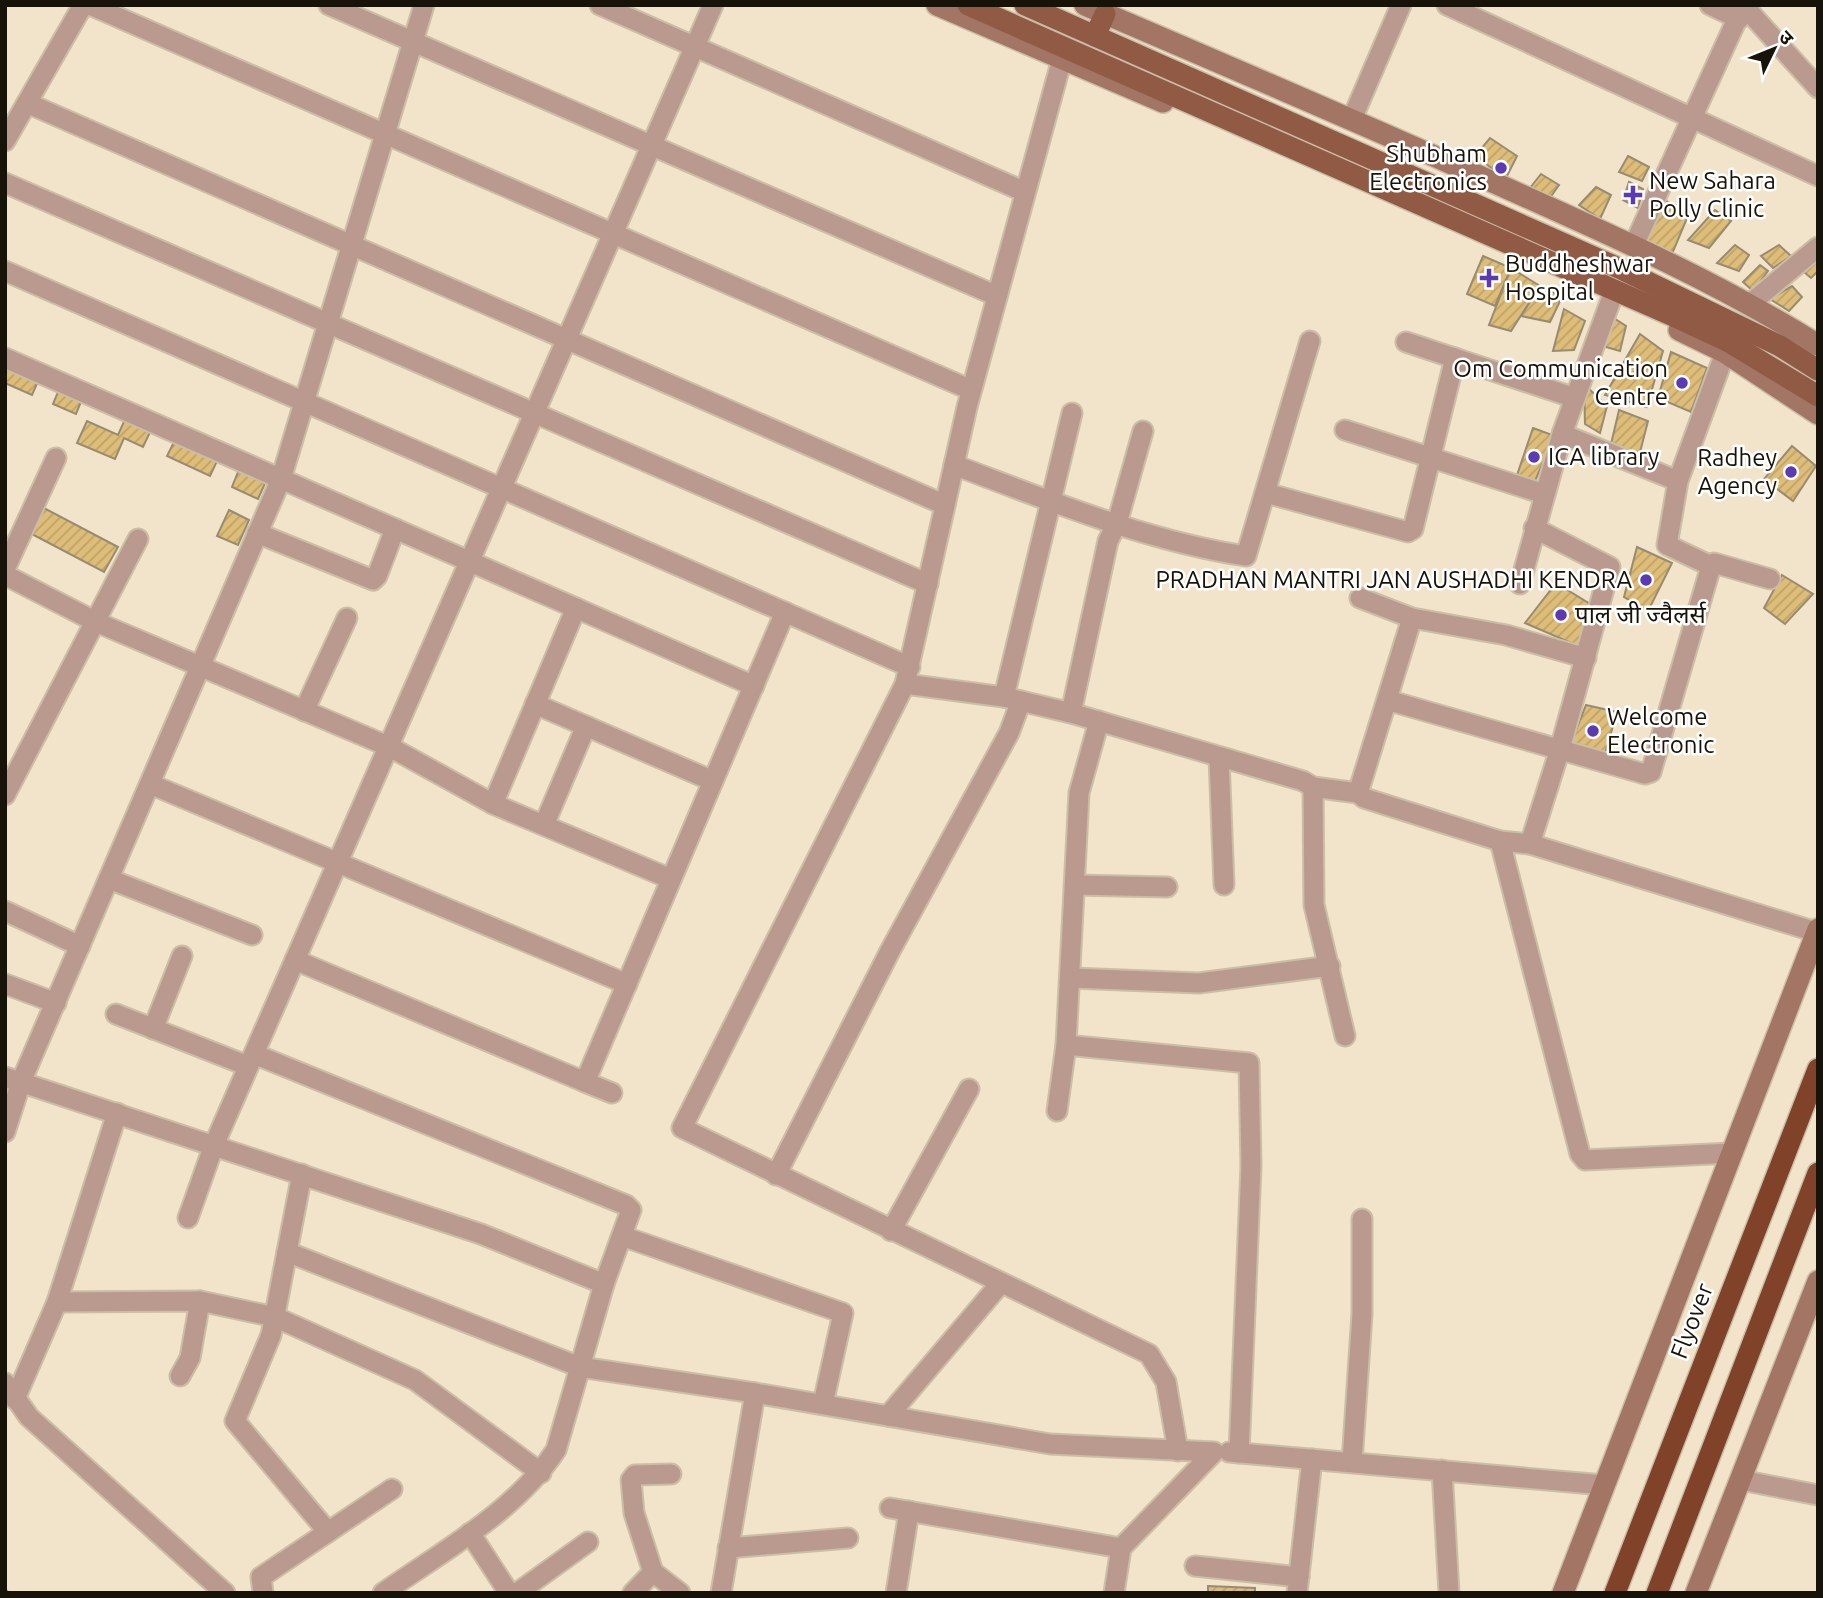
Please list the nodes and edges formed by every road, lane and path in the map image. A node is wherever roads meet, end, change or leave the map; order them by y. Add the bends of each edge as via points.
1 (83, 5) edge
2 (90, 5) edge
3 (330, 5) edge
4 (424, 5) edge
5 (600, 5) edge
6 (713, 5) edge
7 (937, 5) edge
8 (968, 5) edge
9 (1025, 5) edge
10 (1401, 5) edge
11 (1447, 5) edge
12 (1710, 5) edge
13 (1095, 9) edge
14 (1742, 10) edge
15 (1095, 36) junction
16 (413, 41) junction
17 (695, 45) junction
18 (1063, 54) junction
19 (1818, 88) edge
20 (27, 103) junction
21 (1692, 118) junction
22 (1352, 119) junction
23 (385, 134) junction
24 (5, 141) edge
25 (652, 146) junction
26 (1818, 176) edge
27 (5, 183) edge
28 (1026, 192) junction
29 (614, 233) junction
30 (351, 245) junction
31 (1634, 245) junction
32 (1818, 247) edge
33 (5, 271) edge
34 (997, 296) junction
35 (1612, 297) junction
36 (1751, 303) junction
37 (328, 323) junction
38 (567, 339) junction
39 (1310, 341) dead end
40 (1406, 342) dead end
41 (1818, 345) edge
42 (1726, 347) junction
43 (5, 358) edge
44 (1455, 358) junction
45 (1818, 370) edge
46 (971, 390) junction
47 (1818, 396) edge
48 (1575, 398) junction
49 (304, 402) junction
50 (1072, 413) dead end
51 (534, 414) junction
52 (1818, 414) edge
53 (1345, 430) dead end
54 (1143, 431) dead end
55 (1562, 434) junction
56 (56, 458) dead end
57 (1431, 459) junction
58 (954, 465) junction
59 (281, 478) junction
60 (1678, 481) junction
61 (502, 488) junction
62 (1266, 493) junction
63 (1544, 494) junction
64 (1049, 500) junction
65 (945, 505) junction
66 (1117, 523) junction
67 (395, 528) junction
68 (1534, 528) junction
69 (257, 533) junction
70 (138, 539) dead end
71 (469, 561) junction
72 (1711, 565) junction
73 (5, 569) edge
74 (5, 575) edge
75 (1770, 579) dead end
76 (928, 584) junction
77 (1520, 584) dead end
78 (1360, 598) dead end
79 (576, 608) junction
80 (785, 612) junction
81 (346, 618) dead end
82 (1412, 618) junction
83 (96, 622) junction
84 (1586, 658) junction
85 (201, 666) junction
86 (907, 675) junction
87 (754, 686) junction
88 (1012, 699) junction
89 (1387, 700) junction
90 (536, 704) junction
91 (304, 711) junction
92 (1071, 713) junction
93 (1099, 721) junction
94 (586, 726) junction
95 (390, 747) junction
96 (1560, 749) junction
97 (1219, 758) junction
98 (713, 781) junction
99 (150, 784) junction
100 (1313, 787) junction
101 (1358, 793) junction
102 (5, 795) edge
103 (493, 804) junction
104 (544, 825) junction
105 (1500, 841) junction
106 (1530, 844) junction
107 (338, 863) junction
108 (109, 879) junction
109 (671, 879) junction
110 (1075, 885) junction
111 (1224, 885) dead end
112 (1167, 887) dead end
113 (5, 911) edge
114 (1817, 930) edge
115 (252, 936) dead end
116 (80, 946) junction
117 (182, 956) dead end
118 (295, 960) junction
119 (1330, 965) junction
120 (1071, 978) junction
121 (5, 984) edge
122 (627, 984) junction
123 (56, 1003) junction
124 (116, 1014) dead end
125 (153, 1029) junction
126 (1345, 1037) dead end
127 (1066, 1045) junction
128 (251, 1060) junction
129 (1818, 1069) edge
130 (13, 1079) edge
131 (585, 1082) junction
132 (969, 1089) dead end
133 (612, 1093) dead end
134 (1057, 1111) dead end
135 (117, 1113) junction
136 (5, 1132) edge
137 (214, 1145) junction
138 (1731, 1153) junction
139 (1818, 1173) edge
140 (302, 1174) junction
141 (776, 1175) junction
142 (188, 1218) dead end
143 (1362, 1219) dead end
144 (891, 1231) junction
145 (622, 1236) junction
146 (287, 1252) junction
147 (1818, 1281) edge
148 (604, 1284) junction
149 (1000, 1284) junction
150 (200, 1301) junction
151 (57, 1302) junction
152 (275, 1317) junction
153 (580, 1367) junction
154 (180, 1376) dead end
155 (10, 1391) edge
156 (755, 1393) junction
157 (823, 1404) junction
158 (888, 1416) junction
159 (1178, 1451) junction
160 (1214, 1452) junction
161 (1239, 1453) junction
162 (1312, 1459) junction
163 (1352, 1462) junction
164 (1442, 1470) junction
165 (541, 1473) junction
166 (671, 1474) dead end
167 (1741, 1480) junction
168 (1604, 1485) junction
169 (392, 1489) dead end
170 (1818, 1495) edge
171 (328, 1532) junction
172 (470, 1532) junction
173 (848, 1538) dead end
174 (588, 1542) dead end
175 (728, 1548) junction
176 (1121, 1548) junction
177 (1195, 1566) dead end
178 (653, 1572) junction
179 (1298, 1585) edge
180 (407, 1586) edge
181 (226, 1593) edge
182 (263, 1593) edge
183 (383, 1593) edge
184 (509, 1593) edge
185 (517, 1593) edge
186 (633, 1593) edge
187 (680, 1593) edge
188 (721, 1593) edge
189 (896, 1593) edge
190 (1114, 1593) edge
191 (1449, 1593) edge
192 (1563, 1593) edge
193 (1615, 1593) edge
194 (1657, 1593) edge
195 (1696, 1593) edge

1 - 20 street
2 - 23 street
3 - 16 street
4 - 16 street
5 - 17 street
6 - 17 street
7 - 18 street
8 - 18 main road
9 - 15 main road
10 - 22 street
11 - 21 street
12 - 14 street
13 - 15 main road
13 - 22 street
14 - 19 street
14 - 21 street
15 - 45 main road via 1665,289
16 - 23 street
16 - 25 street
17 - 25 street
17 - 28 street
18 - 28 street
18 - 35 street
18 - 42 main road
20 - 24 street
20 - 30 street
21 - 26 street
21 - 31 street
22 - 31 street
23 - 29 street
23 - 30 street
25 - 29 street
25 - 34 street
27 - 37 street
28 - 34 street
29 - 38 street
29 - 46 street
30 - 37 street
30 - 38 street
31 - 36 street
32 - 36 street
33 - 49 street
34 - 46 street
35 - 42 street
35 - 48 street
36 - 41 street
37 - 49 street
37 - 51 street
38 - 51 street
38 - 65 street
39 - 62 street
40 - 44 street
42 - 47 main road
42 - 52 street
42 - 60 street
43 - 59 street
44 - 48 street
44 - 57 street
46 - 58 street
48 - 55 street
49 - 59 street
49 - 61 street
50 - 64 street
51 - 61 street
51 - 76 street
53 - 57 street
54 - 66 street
55 - 60 street
55 - 63 street
56 - 73 street
57 - 62 street via 1413,529 1408,532
57 - 63 street
58 - 64 street
58 - 65 street
59 - 67 street
59 - 69 street
60 - 72 street via 1667,545
61 - 71 street
61 - 80 street
62 - 66 street via 1246,556
63 - 68 street
64 - 66 street
64 - 88 street
65 - 76 street
66 - 92 street via 1108,541
67 - 69 street via 373,580
67 - 71 street
68 - 77 street
68 - 84 street via 1610,567
69 - 85 street
70 - 83 street
71 - 79 street
71 - 95 street
72 - 75 street
72 - 96 street via 1651,772
74 - 83 street
76 - 86 street
78 - 82 street
79 - 87 street
79 - 90 street
80 - 86 street
80 - 87 street
81 - 91 street
82 - 84 street via 1506,635
82 - 89 street
83 - 85 street
83 - 102 street
84 - 96 street
85 - 91 street
85 - 99 street
86 - 88 street
86 - 141 street via 682,1128
87 - 98 street
88 - 92 street
88 - 141 street via 1009,733 890,951
89 - 96 street
89 - 101 street
90 - 94 street
90 - 103 street
91 - 95 street
92 - 93 street
93 - 97 street
93 - 110 street via 1079,793
94 - 98 street
94 - 104 street
95 - 103 street
95 - 107 street
96 - 106 street
97 - 100 street
97 - 111 street
98 - 109 street
99 - 107 street
99 - 108 street
100 - 101 street
100 - 119 street via 1314,905
101 - 105 street
103 - 104 street
104 - 109 street
105 - 106 street
105 - 138 street via 1580,1154 1585,1160
106 - 114 street
107 - 118 street
107 - 122 street
108 - 115 street
108 - 116 street
109 - 122 street
110 - 112 street
110 - 120 street
113 - 116 street
114 - 138 street
116 - 123 street
117 - 125 street
118 - 128 street
118 - 131 street
119 - 120 street via 1199,983
119 - 126 street
120 - 127 street
121 - 123 street
122 - 131 street
123 - 130 street
124 - 125 street
125 - 128 street
127 - 134 street
127 - 161 street via 1250,1063 1251,1166
128 - 137 street
128 - 145 street via 626,1205 631,1216
129 - 193 highway, Flyover
130 - 135 street
130 - 136 street
131 - 133 street
132 - 144 street
135 - 137 street
135 - 151 street
137 - 140 street
137 - 142 street
138 - 168 street
139 - 194 highway
140 - 146 street
140 - 148 street via 481,1234
141 - 144 street
143 - 163 street via 1362,1314
144 - 149 street
145 - 148 street
145 - 157 street via 843,1313
146 - 152 street
146 - 153 street
147 - 167 street
148 - 153 street
149 - 158 street
149 - 159 street via 1149,1354 1166,1382
150 - 151 street
150 - 152 street
150 - 154 street via 190,1358
151 - 155 street
152 - 165 street via 415,1380
152 - 171 street via 235,1422
153 - 156 street
153 - 165 street via 556,1450
155 - 181 street via 29,1417
156 - 157 street
156 - 175 street
157 - 158 street
158 - 159 street via 1050,1444
159 - 160 street
160 - 161 street
160 - 176 street
161 - 162 street
162 - 163 street
162 - 179 street
163 - 164 street
164 - 168 street
164 - 191 street
165 - 172 street
166 - 178 street via 635,1475 631,1480 634,1513
167 - 170 street
167 - 195 street
168 - 192 street
169 - 171 street
171 - 182 street via 261,1577
172 - 180 street
172 - 184 street
173 - 175 street
174 - 185 street
175 - 188 street
176 - 189 street via 900,1510
176 - 190 street
177 - 179 street
178 - 186 street
178 - 187 street
180 - 183 street

